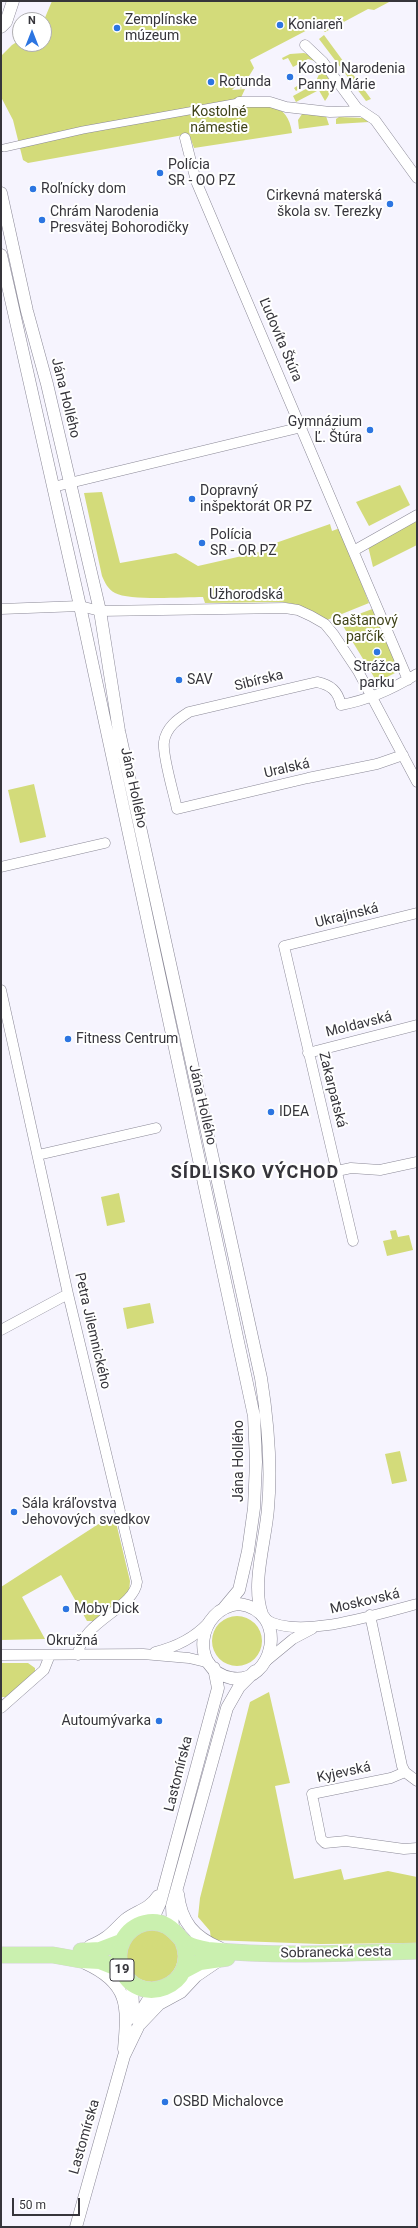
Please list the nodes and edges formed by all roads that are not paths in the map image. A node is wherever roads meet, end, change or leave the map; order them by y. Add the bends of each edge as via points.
1 (11, 6) edge
2 (3, 25) edge
3 (1, 38) edge
4 (305, 45) dead end
5 (239, 102) joint
6 (360, 111) junction
7 (185, 138) dead end
8 (4, 148) dead end
9 (417, 178) edge
10 (1, 193) edge
11 (1, 256) edge
12 (18, 269) junction
13 (3, 274) edge
14 (302, 427) junction
15 (58, 428) junction
16 (40, 432) junction
17 (70, 483) junction
18 (53, 487) junction
19 (417, 515) edge
20 (355, 550) junction
21 (80, 606) junction
22 (1, 609) edge
23 (100, 611) junction
24 (413, 677) edge
25 (372, 697) junction
26 (119, 731) junction
27 (106, 734) junction
28 (403, 755) junction
29 (417, 782) edge
30 (177, 809) joint
31 (106, 843) dead end
32 (1, 867) edge
33 (417, 913) edge
34 (284, 946) joint
35 (168, 954) junction
36 (154, 957) junction
37 (1, 990) edge
38 (417, 1025) edge
39 (308, 1053) junction
40 (156, 1128) dead end
41 (38, 1155) junction
42 (417, 1162) edge
43 (337, 1171) junction
44 (354, 1241) dead end
45 (68, 1294) junction
46 (245, 1305) junction
47 (232, 1308) junction
48 (1, 1330) edge
49 (270, 1461) junction
50 (256, 1462) junction
51 (417, 1604) edge
52 (224, 1608) junction
53 (370, 1615) junction
54 (264, 1616) junction
55 (208, 1622) junction
56 (318, 1626) junction
57 (144, 1654) junction
58 (1, 1655) edge
59 (50, 1655) junction
60 (78, 1655) junction
61 (265, 1662) junction
62 (212, 1666) junction
63 (255, 1671) junction
64 (1, 1708) edge
65 (405, 1772) junction
66 (417, 1781) edge
67 (186, 1809) junction
68 (199, 1812) junction
69 (417, 1848) edge
70 (164, 1887) junction
71 (178, 1891) junction
72 (145, 1923) junction
73 (173, 1929) junction
74 (122, 1942) junction
75 (184, 1942) junction
76 (417, 1951) edge
77 (1, 1955) edge
78 (224, 1955) junction
79 (80, 1956) junction
80 (183, 1971) junction
81 (127, 1978) junction
82 (161, 1989) junction
83 (127, 2024) junction
84 (139, 2025) junction
85 (124, 2056) junction
86 (76, 2227) edge

1 - 2 street
2 - 3 street via 5,33
4 - 6 street via 323,62
5 - 6 street via 270,102 286,107 330,112
5 - 8 street via 83,130
6 - 9 street via 375,120
7 - 14 street, Ľudovíta Štúra via 196,180
10 - 12 street, Jána Hollého
11 - 13 street, Jána Hollého
12 - 13 street
12 - 15 street, Jána Hollého
13 - 16 street, Jána Hollého
14 - 17 street
14 - 20 street, Ľudovíta Štúra
15 - 16 street
15 - 17 street, Jána Hollého
16 - 18 street, Jána Hollého
17 - 18 street
17 - 23 street, Jána Hollého
18 - 21 street, Jána Hollého
19 - 20 street
20 - 24 street
21 - 22 street
21 - 23 street
21 - 27 street, Jána Hollého
23 - 25 street, Užhorodská via 285,608 298,610 325,624 349,656
23 - 26 street, Jána Hollého
24 - 25 street
25 - 28 street, Užhorodská
25 - 30 street, Sibírska via 341,705 339,694 333,688 317,682 189,712 169,729 164,742
26 - 27 street
26 - 35 street, Jána Hollého
27 - 36 street, Jána Hollého
28 - 29 street, Užhorodská
28 - 30 street, Uralská via 377,764
31 - 32 street
33 - 34 street, Ukrajinská
34 - 39 street, Zakarpatská
35 - 36 street
35 - 46 street, Jána Hollého
36 - 47 street, Jána Hollého
37 - 41 street, Petra Jilemnického
38 - 39 street, Moldavská
39 - 43 street, Zakarpatská
40 - 41 street
41 - 45 street, Petra Jilemnického
42 - 43 street via 380,1170 351,1168
43 - 44 street, Zakarpatská
45 - 48 street
45 - 60 street, Petra Jilemnického via 137,1582 134,1593 89,1631 79,1645
46 - 47 street
46 - 49 street, Jána Hollého via 267,1415
47 - 50 street, Jána Hollého via 254,1416
49 - 50 street
49 - 54 street, Jána Hollého via 268,1508 258,1595
50 - 52 street, Jána Hollého via 254,1508 244,1570 239,1590
51 - 53 street, Moskovská
52 - 54 street via 246,1605
52 - 55 street
53 - 56 street, Moskovská
53 - 65 street
54 - 56 street via 275,1625
54 - 61 street via 271,1641
55 - 57 street via 194,1636 178,1645
55 - 62 street via 203,1644
56 - 61 street via 292,1639
57 - 60 street, Okružná
57 - 62 street via 189,1658
58 - 59 street, Okružná
59 - 60 street, Okružná
59 - 64 street via 44,1670
61 - 63 street
62 - 63 street via 231,1678 242,1677
62 - 67 street, Lastomírska via 218,1688
63 - 68 street via 238,1687 227,1708
65 - 66 street
65 - 69 street, Kyjevská via 391,1778 312,1794 321,1838 325,1843 346,1841
67 - 68 street
67 - 70 street, Lastomírska
68 - 71 street
70 - 72 street, Lastomírska via 155,1914
70 - 79 street via 147,1909 125,1920 109,1937
71 - 73 street via 172,1906
71 - 78 street via 182,1915 191,1930
72 - 73 main road via 160,1923
72 - 74 main road, 19 via 131,1930
73 - 75 main road
74 - 79 main road, 19
74 - 81 main road, 19 via 119,1958
75 - 78 main road
75 - 80 main road via 187,1957
76 - 78 main road, Sobranecká cesta
77 - 79 main road, 19
78 - 80 main road via 200,1962
78 - 84 street via 196,1976 181,1992 159,2004
79 - 81 main road, 19 via 115,1967
79 - 83 street via 115,1981 123,1995
80 - 82 main road via 174,1983
81 - 82 main road, 19 via 146,1989
81 - 83 street via 133,2007
82 - 84 street via 142,2010
83 - 85 street
84 - 85 street
85 - 86 street, Lastomírska

